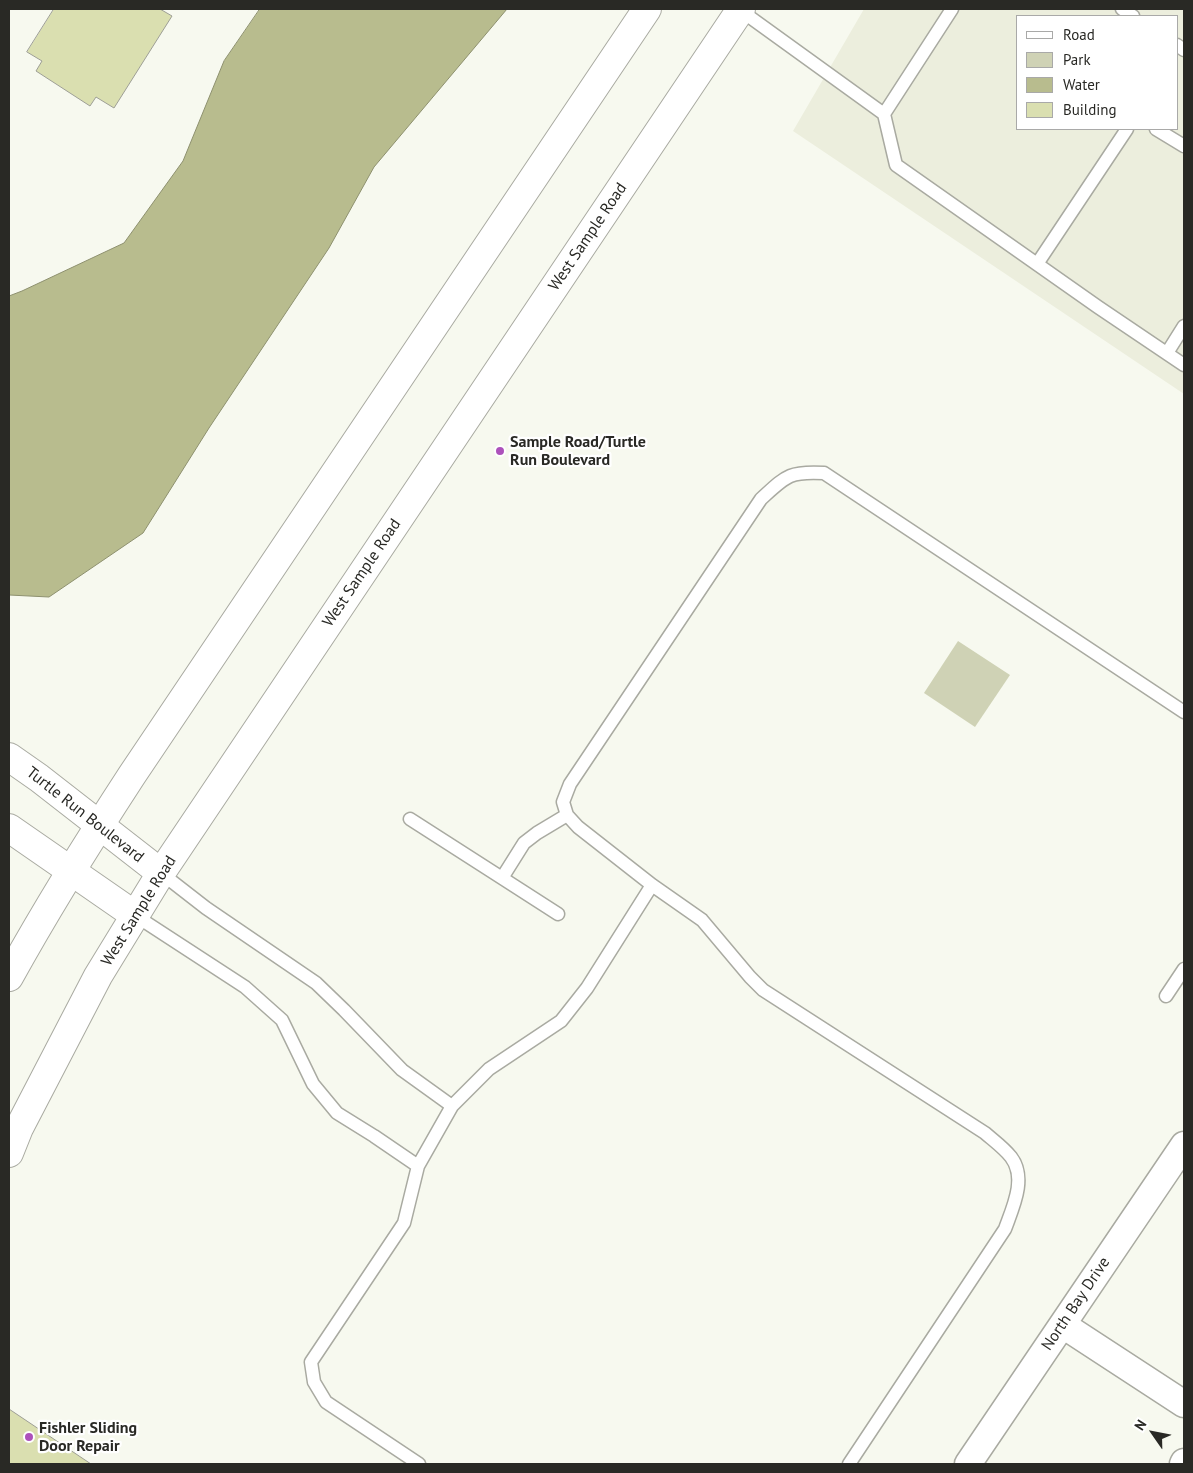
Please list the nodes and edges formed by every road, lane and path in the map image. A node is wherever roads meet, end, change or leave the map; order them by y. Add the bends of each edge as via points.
1 (647, 9) edge
2 (740, 9) edge
3 (952, 9) edge
4 (884, 114) junction
5 (1126, 130) edge
6 (1158, 130) edge
7 (1184, 146) edge
8 (1038, 264) junction
9 (1184, 326) edge
10 (1167, 353) junction
11 (1184, 364) edge
12 (1184, 712) edge
13 (9, 758) edge
14 (567, 815) junction
15 (410, 819) dead end
16 (99, 826) junction
17 (9, 828) edge
18 (71, 871) junction
19 (161, 873) junction
20 (502, 878) junction
21 (652, 885) junction
22 (558, 914) dead end
23 (136, 916) junction
24 (1184, 969) edge
25 (9, 977) edge
26 (1166, 996) dead end
27 (452, 1106) junction
28 (1184, 1144) edge
29 (9, 1153) edge
30 (418, 1166) junction
31 (1063, 1325) junction
32 (1184, 1404) edge
33 (419, 1464) edge
34 (849, 1464) edge
35 (968, 1464) edge

1 - 16 main road
2 - 4 lane
2 - 19 main road, West Sample Road
3 - 4 lane
4 - 8 lane via 896,165
5 - 8 lane
6 - 7 lane
8 - 10 lane
9 - 10 lane
10 - 11 lane
12 - 14 lane via 824,473 803,472 784,478 761,499 570,784 563,802
13 - 16 main road, Turtle Run Boulevard
14 - 20 lane via 524,843
14 - 21 lane
15 - 20 lane
16 - 18 main road
16 - 19 main road, Turtle Run Boulevard
17 - 18 main road
18 - 23 main road
18 - 25 main road
19 - 23 main road, West Sample Road
19 - 27 lane via 316,983 402,1070
20 - 22 lane
21 - 27 lane via 587,988 561,1021 489,1069
21 - 34 lane via 702,920 763,990 985,1133 1012,1158 1018,1176 1016,1199 1005,1228
23 - 29 main road, West Sample Road via 98,976
23 - 30 lane via 245,988 282,1020 312,1084 337,1113
24 - 26 lane
27 - 30 lane
28 - 31 street, North Bay Drive
30 - 33 lane via 404,1223 311,1362 314,1382 326,1402
31 - 32 street
31 - 35 street, North Bay Drive

